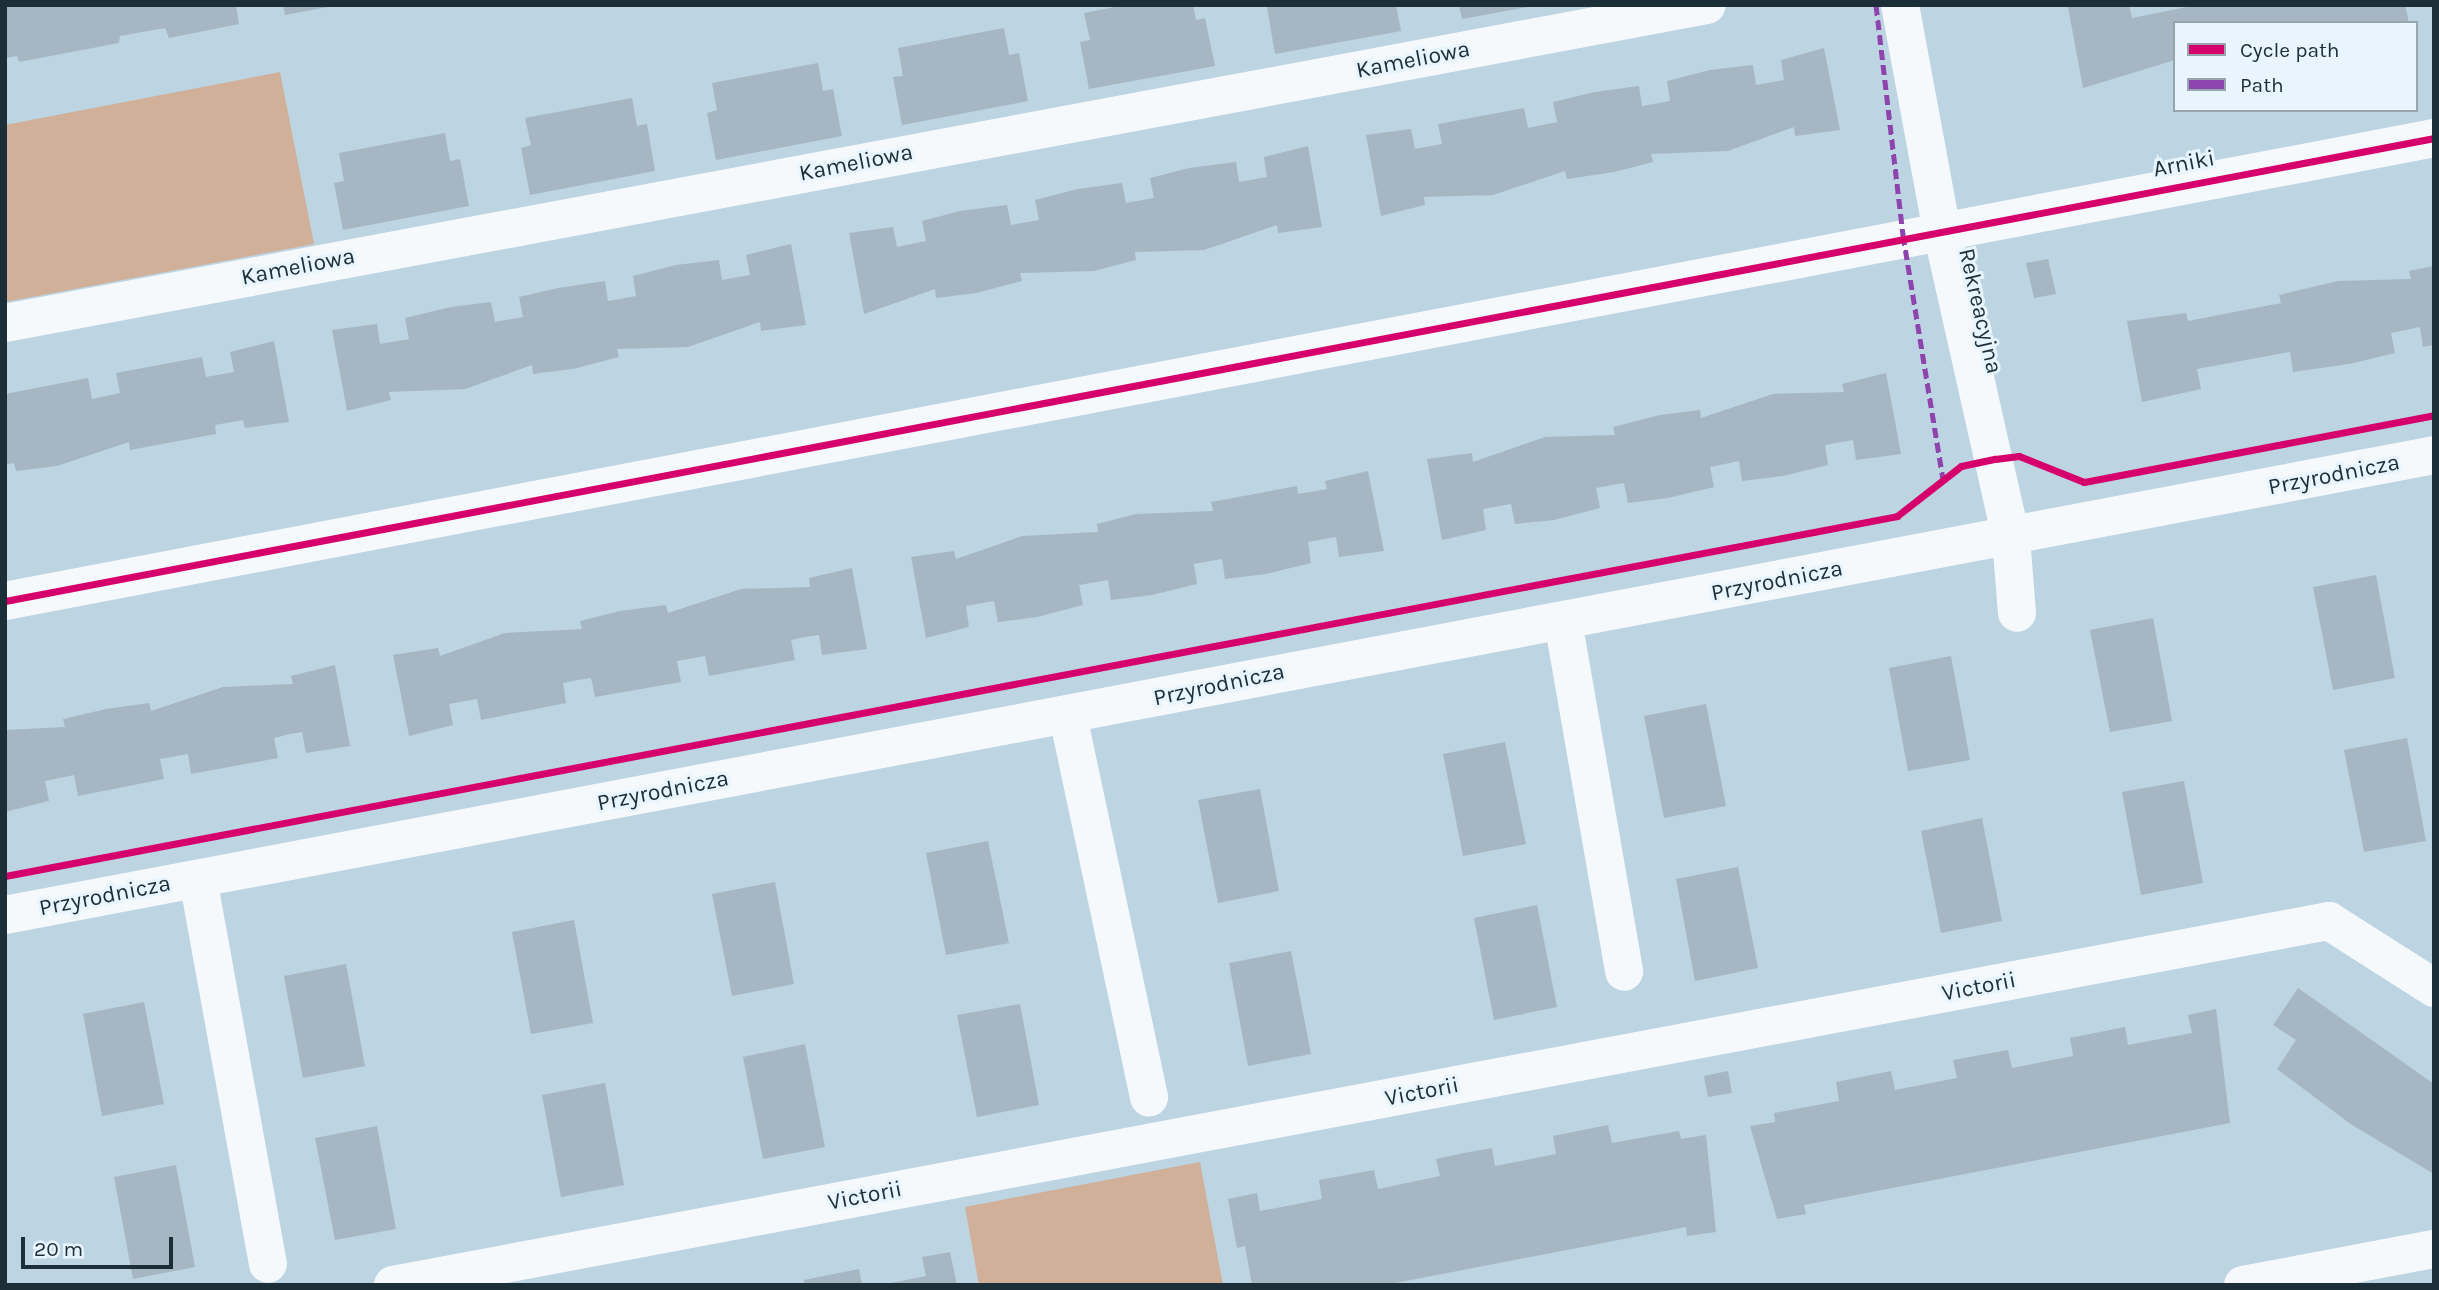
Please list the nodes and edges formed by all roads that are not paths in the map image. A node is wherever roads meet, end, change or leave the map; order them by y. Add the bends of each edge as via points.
1 (1707, 5) edge
2 (1900, 5) edge
3 (2434, 138) edge
4 (1941, 227) junction
5 (5, 323) edge
6 (2434, 455) edge
7 (2011, 537) junction
8 (5, 601) edge
9 (2017, 613) dead end
10 (1563, 621) junction
11 (1068, 716) junction
12 (198, 879) junction
13 (5, 915) edge
14 (1624, 972) dead end
15 (2434, 988) edge
16 (1149, 1098) dead end
17 (2434, 1249) edge
18 (268, 1264) dead end
19 (393, 1285) edge
20 (2243, 1285) edge

1 - 5 street, Kameliowa
2 - 4 street, Rekreacyjna
3 - 4 street, Arniki
4 - 7 street, Rekreacyjna
4 - 8 street, Arniki
6 - 7 street, Przyrodnicza
7 - 9 street, Rekreacyjna
7 - 10 street, Przyrodnicza
10 - 11 street, Przyrodnicza
10 - 14 street
11 - 12 street, Przyrodnicza
11 - 16 street
12 - 13 street, Przyrodnicza
12 - 18 street
15 - 19 street, Victorii via 2329,921
17 - 20 street

